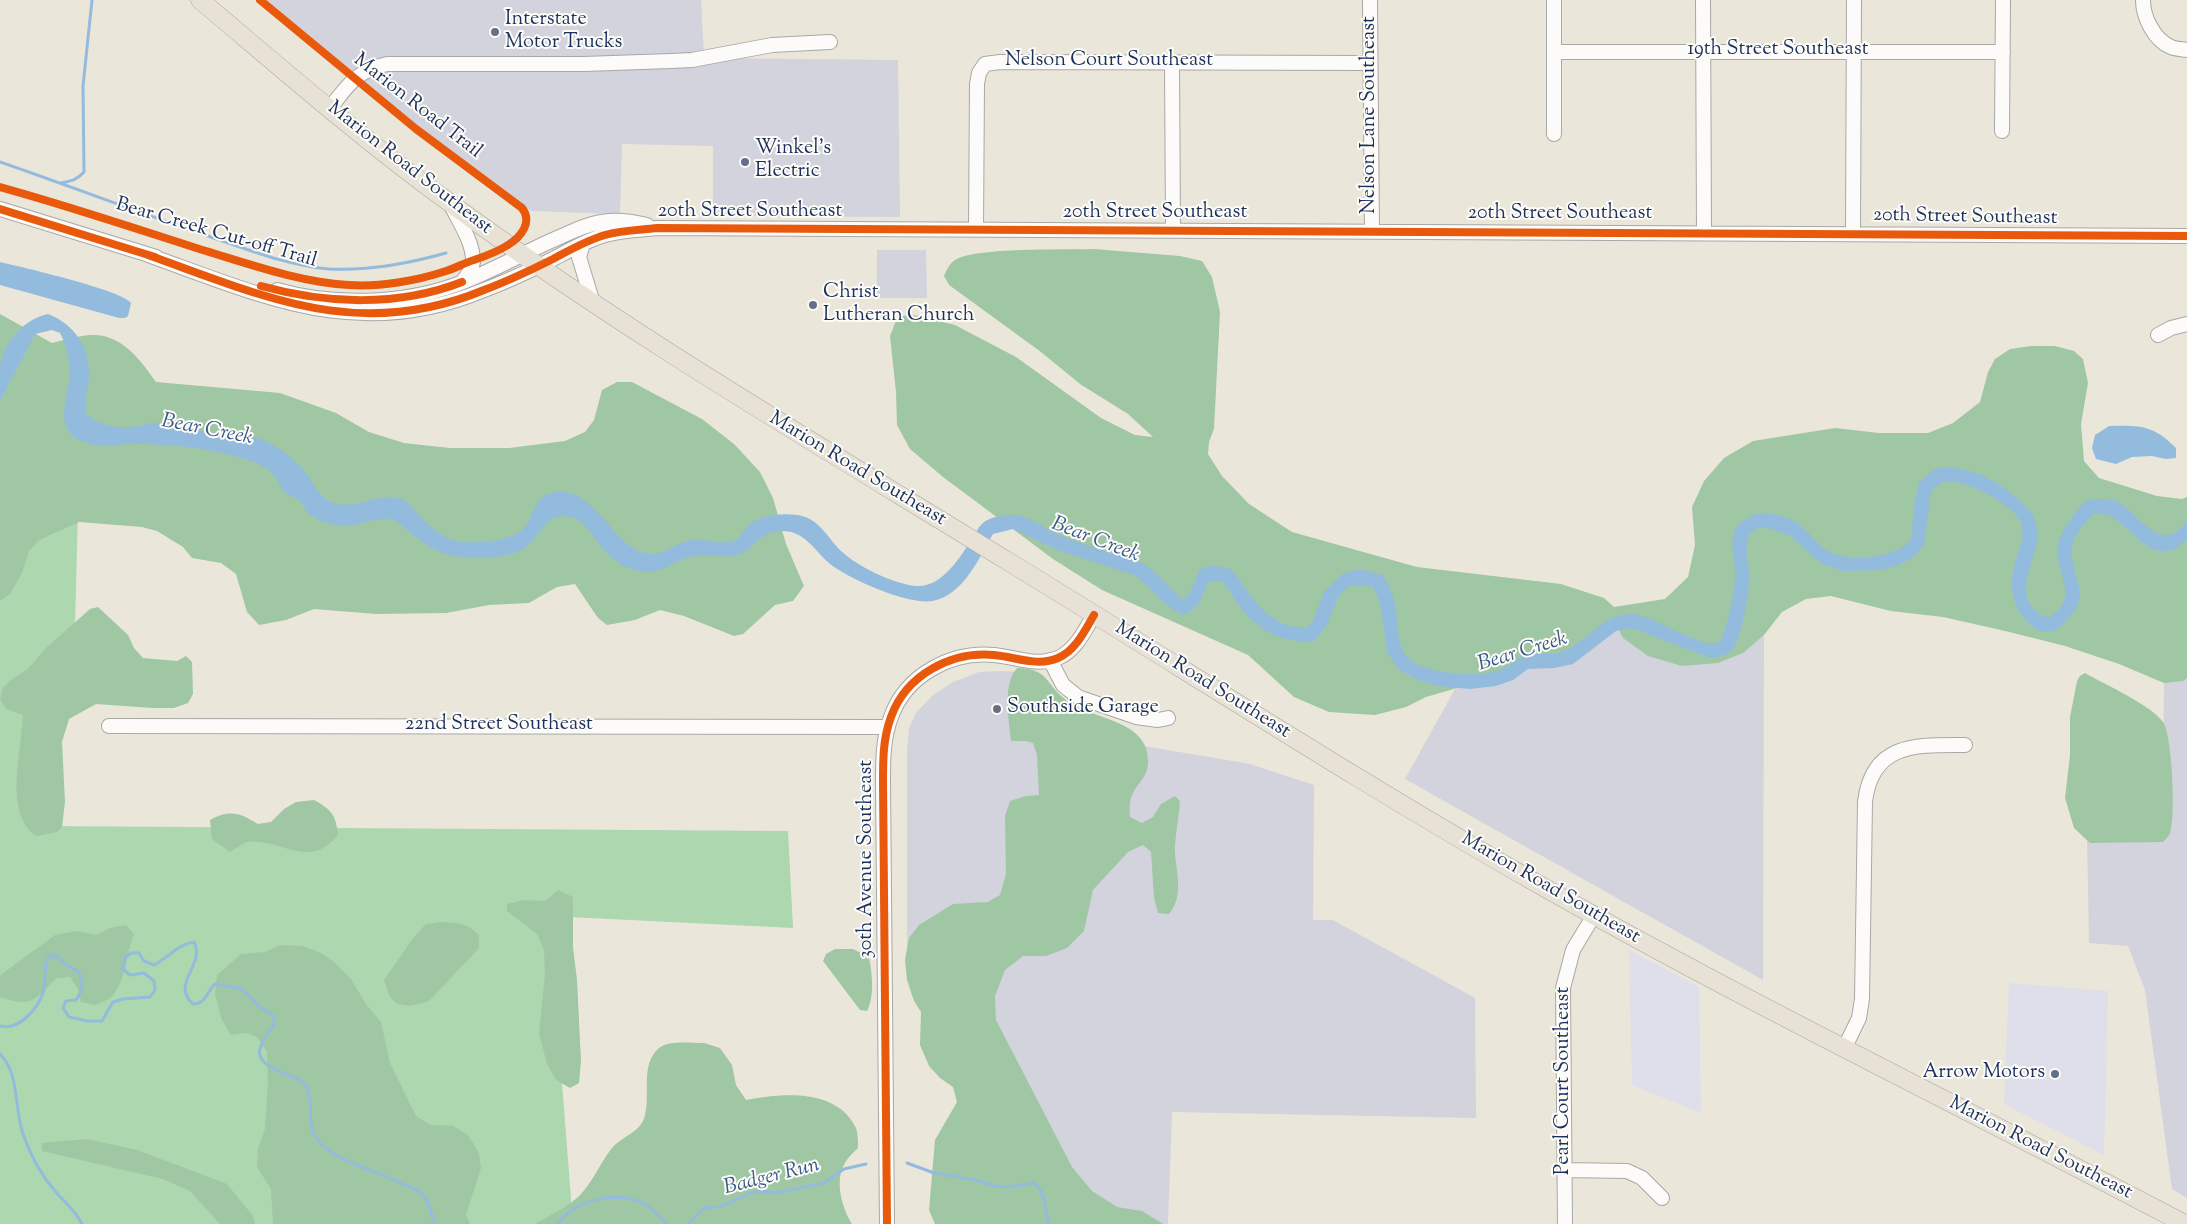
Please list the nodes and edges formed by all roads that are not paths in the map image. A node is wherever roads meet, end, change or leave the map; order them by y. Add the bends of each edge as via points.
1 (200, 0) edge
2 (1370, 0) edge
3 (1554, 0) edge
4 (1703, 0) edge
5 (1854, 0) edge
6 (2003, 0) edge
7 (2143, 0) edge
8 (830, 42) dead end
9 (2187, 50) edge
10 (1854, 51) junction
11 (1554, 52) junction
12 (1703, 52) junction
13 (2002, 52) junction
14 (1172, 62) junction
15 (1370, 63) junction
16 (330, 108) junction
17 (2002, 131) dead end
18 (1554, 134) dead end
19 (450, 203) junction
20 (0, 209) edge
21 (657, 228) junction
22 (976, 229) junction
23 (1173, 230) junction
24 (1372, 231) junction
25 (1704, 232) junction
26 (1853, 233) junction
27 (2187, 236) edge
28 (583, 244) junction
29 (522, 254) junction
30 (148, 255) junction
31 (538, 266) junction
32 (462, 282) junction
33 (592, 303) junction
34 (2187, 324) edge
35 (2158, 335) dead end
36 (1094, 615) junction
37 (1050, 660) junction
38 (1168, 718) dead end
39 (110, 726) dead end
40 (888, 727) junction
41 (1965, 745) dead end
42 (1594, 915) junction
43 (1844, 1050) junction
44 (1564, 1170) junction
45 (1662, 1198) dead end
46 (887, 1224) edge
47 (1565, 1224) edge
48 (2186, 1224) edge

1 - 16 main road, Marion Road Southeast
2 - 15 street, Nelson Lane Southeast
3 - 11 street
4 - 12 street
5 - 10 street
6 - 13 street
7 - 9 street via 2151,31 2170,47
8 - 16 street via 772,45 692,60 584,64 387,64 360,74
10 - 12 street, 19th Street Southeast
10 - 13 street, 19th Street Southeast
10 - 26 street
11 - 12 street, 19th Street Southeast
11 - 18 street
12 - 25 street
13 - 17 street
14 - 15 street, Nelson Court Southeast
14 - 22 street, Nelson Court Southeast via 985,64 976,84
14 - 23 street
15 - 24 street, Nelson Lane Southeast
16 - 19 main road, Marion Road Southeast
19 - 29 main road, Marion Road Southeast
19 - 32 street via 473,260
20 - 30 street, 20th Street Southeast
21 - 22 street, 20th Street Southeast
21 - 28 street, 20th Street Southeast via 616,232
21 - 29 street, 20th Street Southeast via 621,220 597,223
22 - 23 street, 20th Street Southeast
23 - 24 street, 20th Street Southeast
24 - 25 street, 20th Street Southeast
25 - 26 street, 20th Street Southeast
26 - 27 street, 20th Street Southeast
28 - 31 street, 20th Street Southeast
28 - 33 street via 579,257
29 - 31 main road, Marion Road Southeast
29 - 32 street, 20th Street Southeast
30 - 31 street, 20th Street Southeast via 277,300 348,314 433,307 484,290
30 - 32 street, 20th Street Southeast via 288,294 322,298 366,300 405,297
31 - 33 main road, Marion Road Southeast
33 - 36 main road, Marion Road Southeast via 787,428
34 - 35 street
36 - 37 street, 30th Avenue Southeast via 1073,647 1066,654
36 - 42 main road, Marion Road Southeast via 1410,808
37 - 38 street via 1063,685 1078,697 1136,717
37 - 40 street, 30th Avenue Southeast via 1028,661 982,655 949,661 928,671 910,686 896,705
39 - 40 street, 22nd Street Southeast
40 - 46 street, 30th Avenue Southeast via 883,782
41 - 43 street via 1921,746 1896,752 1880,763 1869,781 1865,802 1862,999 1859,1018
42 - 43 main road, Marion Road Southeast
42 - 44 street, Pearl Court Southeast via 1573,950 1563,988
43 - 48 main road, Marion Road Southeast
44 - 45 street via 1627,1171 1642,1178
44 - 47 street, Pearl Court Southeast

